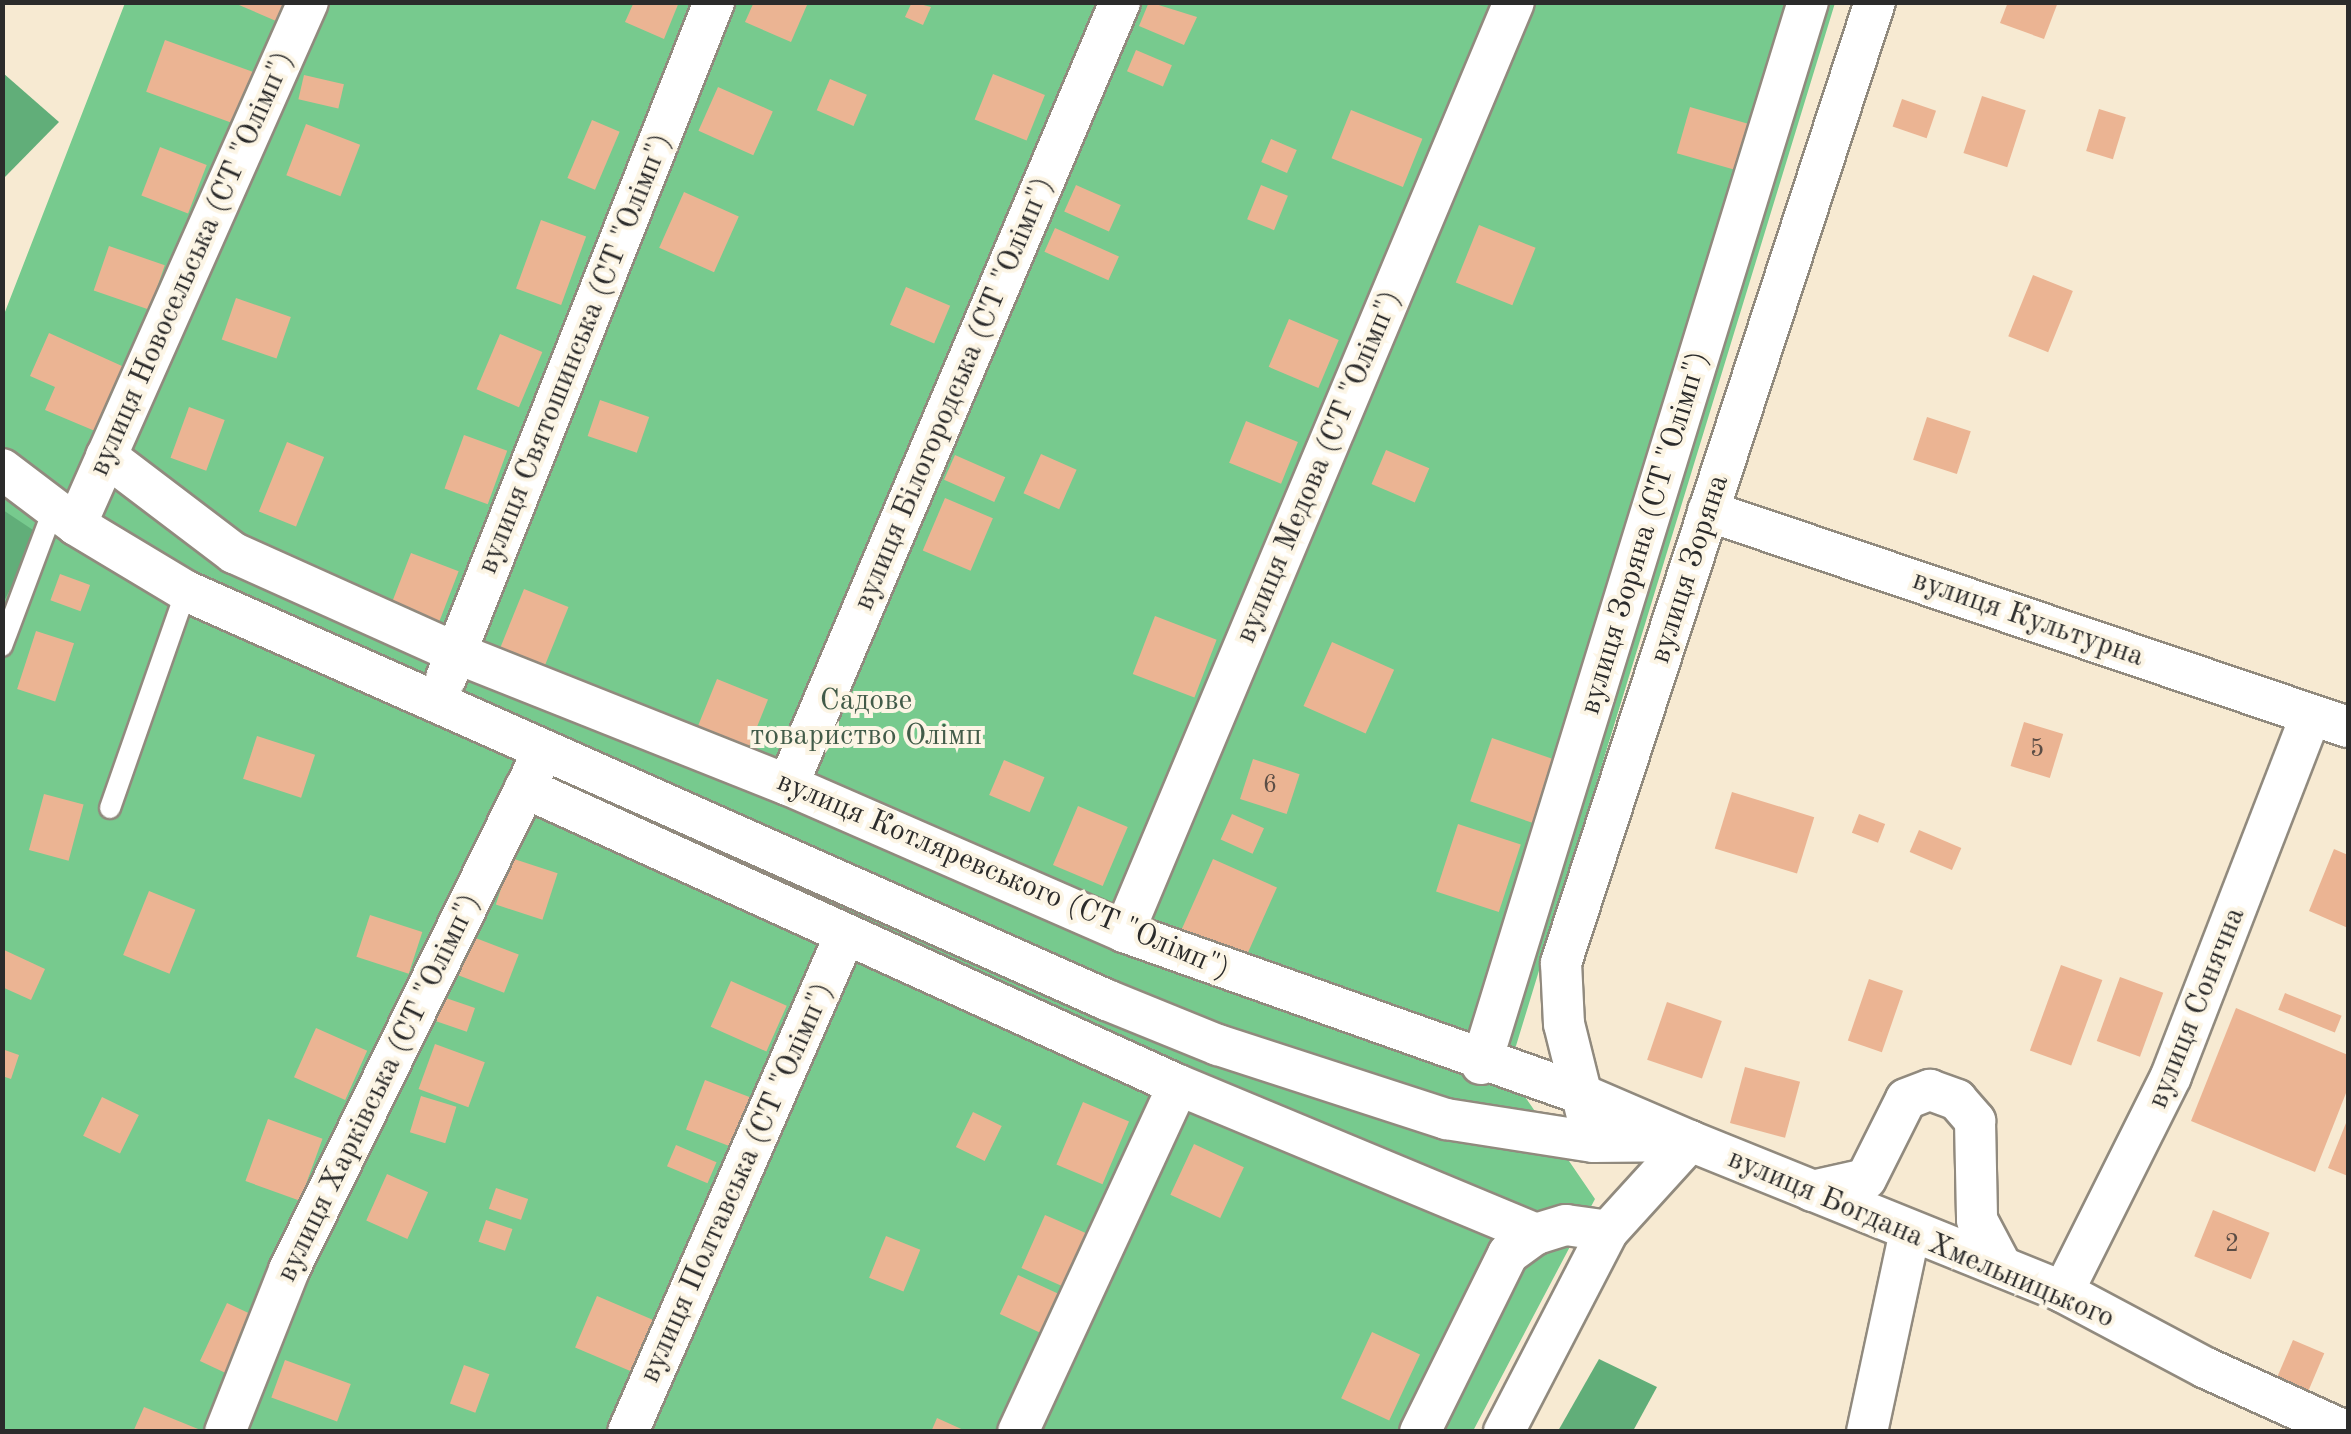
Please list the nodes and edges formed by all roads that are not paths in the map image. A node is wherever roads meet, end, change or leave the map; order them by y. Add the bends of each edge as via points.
1 (308, 2) edge
2 (714, 2) edge
3 (1120, 2) edge
4 (1514, 2) edge
5 (1808, 2) edge
6 (1874, 2) edge
7 (106, 456) junction
8 (2, 469) edge
9 (1708, 511) junction
10 (65, 516) junction
11 (186, 591) junction
12 (2, 646) edge
13 (456, 654) junction
14 (436, 705) junction
15 (2330, 721) edge
16 (544, 749) junction
17 (788, 785) junction
18 (525, 788) junction
19 (110, 808) dead end
20 (1124, 932) junction
21 (845, 935) junction
22 (1481, 1064) junction
23 (1178, 1085) junction
24 (1581, 1094) junction
25 (1690, 1141) junction
26 (1593, 1142) junction
27 (1877, 1166) junction
28 (1812, 1191) junction
29 (1977, 1220) junction
30 (1608, 1232) junction
31 (1911, 1232) junction
32 (1536, 1234) junction
33 (2002, 1267) junction
34 (2063, 1292) junction
35 (225, 1432) edge
36 (628, 1432) edge
37 (1018, 1432) edge
38 (1420, 1432) edge
39 (1504, 1432) edge
40 (1867, 1432) edge
41 (2347, 1432) edge

1 - 7 street, вулиця Новосельська (СТ "Олімп")
2 - 13 street, вулиця Святошинська (СТ "Олімп")
3 - 17 street, вулиця Білогородська (СТ "Олімп")
4 - 20 street, вулиця Медова (СТ "Олімп")
5 - 22 street, вулиця Зоряна (СТ "Олімп")
6 - 9 street, вулиця Зоряна
7 - 10 street, вулиця Новосельська (СТ "Олімп")
7 - 13 street, вулиця Котляревського (СТ "Олімп") via 234,553
8 - 10 street, вулиця Богдана Хмельницького
9 - 15 street, вулиця Культурна
9 - 24 street, вулиця Зоряна via 1562,963 1564,1024
10 - 11 street, вулиця Богдана Хмельницького
10 - 12 lane
11 - 14 street, вулиця Богдана Хмельницького
11 - 19 lane
13 - 14 street, вулиця Святошинська (СТ "Олімп")
13 - 17 street, вулиця Котляревського (СТ "Олімп")
14 - 16 street, вулиця Богдана Хмельницького
15 - 34 street, вулиця Сонячна via 2171,1076
16 - 18 street, вулиця Харківська (СТ "Олімп")
16 - 26 street, вулиця Богдана Хмельницького via 1218,1045 1446,1119
17 - 20 street, вулиця Котляревського (СТ "Олімп")
18 - 21 street
18 - 35 street, вулиця Харківська (СТ "Олімп") via 288,1270
20 - 22 street, вулиця Котляревського (СТ "Олімп")
21 - 23 street
21 - 36 street, вулиця Полтавська (СТ "Олімп")
22 - 24 street, вулиця Котляревського (СТ "Олімп")
23 - 32 street
23 - 37 street
24 - 25 street, вулиця Котляревського (СТ "Олімп")
24 - 26 street, вулиця Зоряна
25 - 26 street, вулиця Богдана Хмельницького
25 - 28 street, вулиця Богдана Хмельницького
25 - 30 street
27 - 28 street via 1866,1180
27 - 29 street via 1906,1098 1930,1090 1957,1100 1975,1121
27 - 31 street via 1879,1197
28 - 31 street, вулиця Богдана Хмельницького
29 - 31 street via 1963,1234
29 - 33 street
30 - 32 street via 1566,1225
30 - 39 street
31 - 33 street, вулиця Богдана Хмельницького
31 - 40 street
32 - 38 street via 1508,1254
33 - 34 street, вулиця Богдана Хмельницького
34 - 41 street, вулиця Богдана Хмельницького

